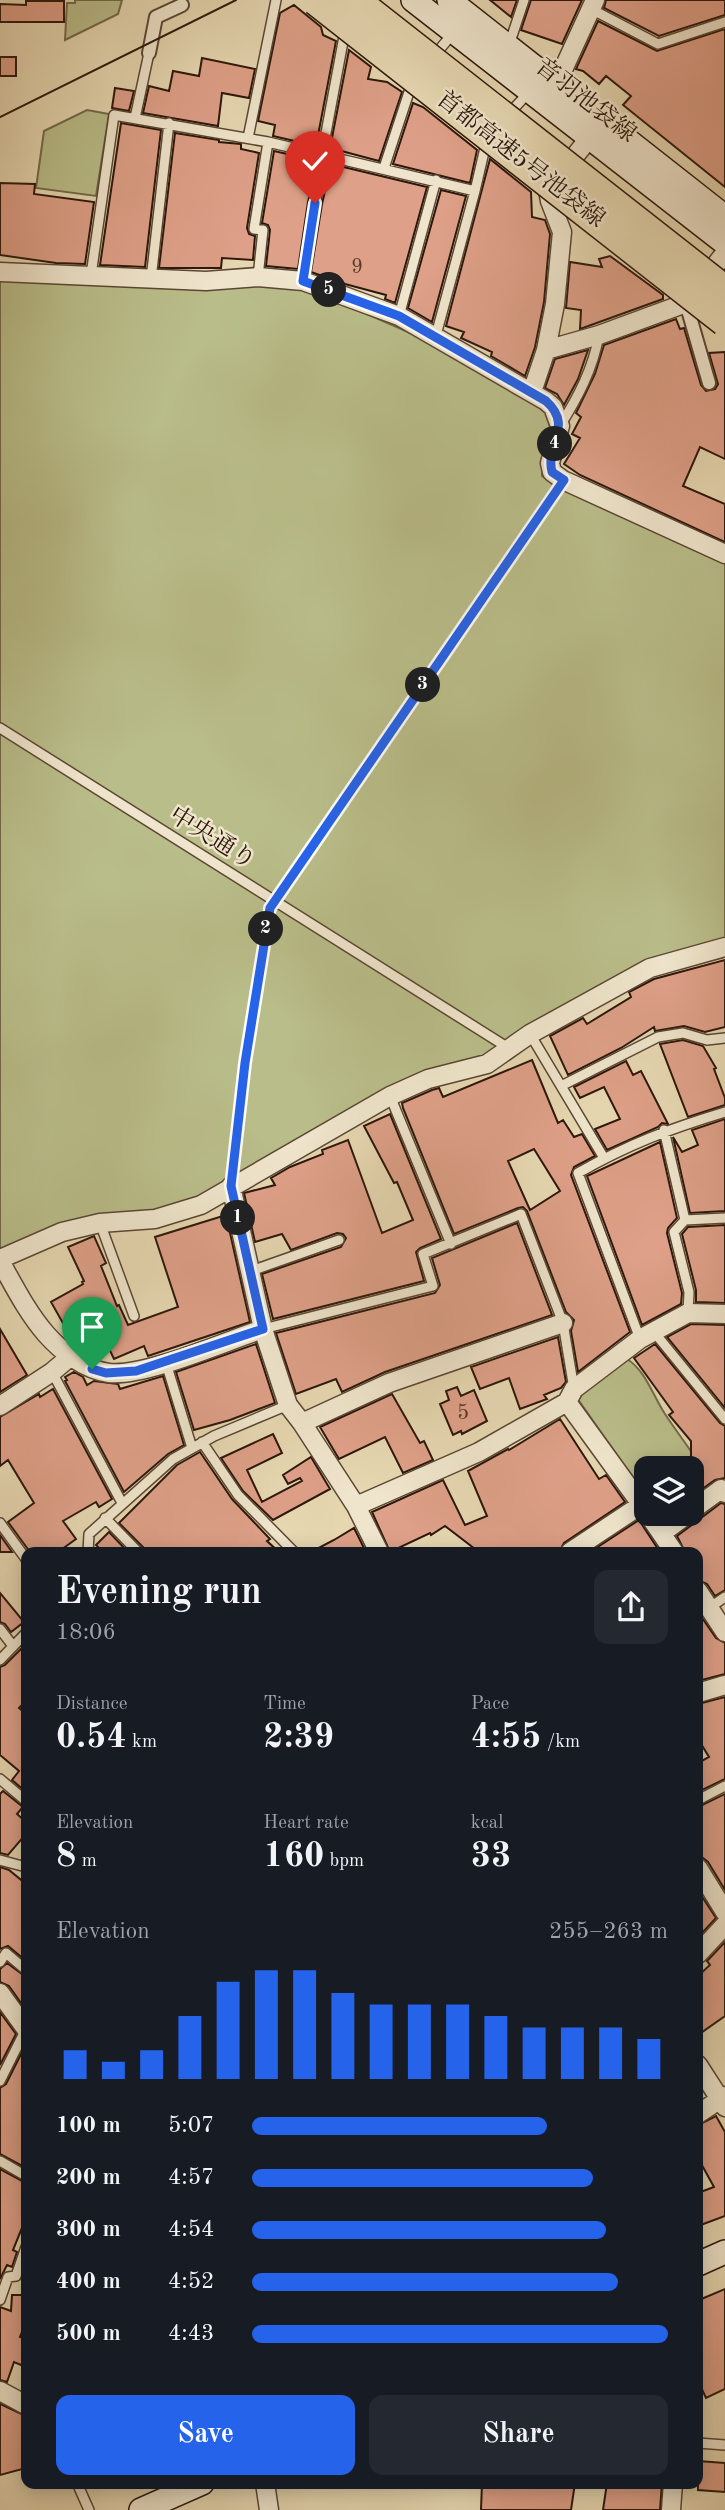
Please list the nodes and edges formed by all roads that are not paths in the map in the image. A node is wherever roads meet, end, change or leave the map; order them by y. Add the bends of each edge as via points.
1 (276, 0) edge
2 (317, 0) edge
3 (354, 0) edge
4 (413, 0) edge
5 (449, 0) edge
6 (524, 0) edge
7 (592, 4) edge
8 (182, 5) dead end
9 (725, 22) edge
10 (346, 30) junction
11 (454, 32) junction
12 (508, 46) junction
13 (149, 53) joint
14 (411, 84) junction
15 (556, 85) junction
16 (530, 91) junction
17 (135, 118) junction
18 (169, 123) junction
19 (590, 137) junction
20 (248, 138) junction
21 (485, 140) junction
22 (268, 142) junction
23 (326, 156) junction
24 (384, 168) junction
25 (436, 180) junction
26 (548, 190) junction
27 (475, 191) junction
28 (725, 217) edge
29 (725, 243) edge
30 (725, 253) edge
31 (0, 272) edge
32 (91, 275) junction
33 (258, 277) junction
34 (151, 279) junction
35 (303, 281) junction
36 (725, 291) edge
37 (688, 301) junction
38 (399, 316) junction
39 (725, 321) edge
40 (725, 327) edge
41 (436, 335) junction
42 (599, 335) junction
43 (546, 350) junction
44 (709, 383) dead end
45 (532, 392) junction
46 (560, 426) junction
47 (564, 480) junction
48 (725, 554) edge
49 (0, 728) edge
50 (274, 901) junction
51 (725, 947) edge
52 (530, 1034) junction
53 (725, 1038) edge
54 (510, 1049) junction
55 (561, 1086) junction
56 (390, 1096) junction
57 (725, 1112) edge
58 (664, 1130) junction
59 (604, 1158) junction
60 (231, 1186) junction
61 (725, 1218) edge
62 (685, 1220) junction
63 (100, 1223) junction
64 (339, 1240) dead end
65 (451, 1244) junction
66 (0, 1260) edge
67 (251, 1271) junction
68 (688, 1313) junction
69 (725, 1314) edge
70 (135, 1316) dead end
71 (564, 1323) junction
72 (263, 1329) junction
73 (647, 1336) junction
74 (71, 1356) junction
75 (166, 1362) junction
76 (51, 1372) junction
77 (570, 1396) junction
78 (288, 1405) junction
79 (0, 1406) edge
80 (725, 1419) edge
81 (302, 1423) junction
82 (202, 1442) junction
83 (192, 1448) junction
84 (634, 1493) edge
85 (725, 1493) edge
86 (704, 1502) edge
87 (122, 1503) junction
88 (356, 1506) junction
89 (634, 1516) edge
90 (105, 1518) junction
91 (0, 1522) edge
92 (657, 1526) edge
93 (672, 1526) edge
94 (662, 1533) junction
95 (88, 1547) edge
96 (133, 1547) edge
97 (289, 1547) edge
98 (376, 1547) edge
99 (579, 1547) edge
100 (671, 1547) edge
101 (21, 1552) edge
102 (725, 1597) edge
103 (703, 1599) edge
104 (709, 1608) junction
105 (0, 1629) edge
106 (725, 1632) edge
107 (19, 1645) edge
108 (0, 1660) edge
109 (725, 1685) edge
110 (703, 1692) edge
111 (0, 1779) edge
112 (725, 1786) edge
113 (21, 1797) edge
114 (703, 1797) edge
115 (0, 1860) edge
116 (21, 1866) edge
117 (703, 1881) edge
118 (725, 1912) edge
119 (725, 1925) edge
120 (703, 1949) edge
121 (0, 1962) edge
122 (21, 1966) edge
123 (0, 1993) edge
124 (21, 2022) edge
125 (21, 2039) edge
126 (703, 2072) edge
127 (0, 2081) edge
128 (724, 2101) edge
129 (703, 2112) edge
130 (0, 2161) edge
131 (21, 2173) edge
132 (725, 2252) edge
133 (21, 2262) edge
134 (703, 2262) edge
135 (4, 2275) edge
136 (0, 2300) edge
137 (0, 2391) edge
138 (21, 2402) edge
139 (703, 2443) edge
140 (725, 2445) edge
141 (80, 2489) edge
142 (266, 2489) edge
143 (673, 2489) edge
144 (162, 2491) edge
145 (89, 2510) edge
146 (141, 2510) edge
147 (269, 2510) edge
148 (671, 2510) edge

1 - 20 lane
2 - 10 street via 316,6
2 - 39 highway, 首都高速5号池袋線, bridge
3 - 36 highway, 首都高速5号池袋線, bridge
4 - 11 main road, 音羽池袋線
5 - 12 main road, 音羽池袋線
6 - 12 lane
7 - 9 lane via 658,44
7 - 15 street
8 - 13 street via 156,17
10 - 14 street
10 - 23 lane via 323,149
11 - 14 lane
11 - 16 main road, 音羽池袋線
12 - 15 main road, 音羽池袋線
13 - 17 lane
14 - 21 street
14 - 24 lane
15 - 28 main road, 音羽池袋線
16 - 19 main road, 音羽池袋線
16 - 21 lane
17 - 18 lane
17 - 32 lane via 114,115
18 - 20 lane
18 - 34 lane
19 - 26 street
19 - 29 main road, 音羽池袋線
20 - 22 lane
21 - 26 street
21 - 27 lane
22 - 23 lane
22 - 33 lane via 254,229 263,230
23 - 24 lane
23 - 35 lane
24 - 25 lane
25 - 27 lane
25 - 38 lane
26 - 37 street
26 - 43 street via 562,232
27 - 41 lane
30 - 37 street
31 - 32 street
32 - 34 street
33 - 34 street
33 - 35 street
35 - 38 street
37 - 40 street
37 - 42 street
37 - 44 street
38 - 41 street
41 - 45 street
42 - 43 street
42 - 46 lane via 596,356
43 - 45 street
45 - 46 street via 553,407
46 - 47 street via 550,463 552,472
47 - 48 street
47 - 50 lane
49 - 50 lane, 中央通り
50 - 54 lane, 中央通り
50 - 60 lane via 245,1063
51 - 52 street via 650,968
52 - 54 street
52 - 55 lane
53 - 55 lane via 707,1040 683,1033 658,1037
54 - 56 street via 487,1064 428,1079
55 - 59 lane
56 - 60 street
56 - 65 lane
57 - 58 lane
58 - 59 lane
58 - 62 lane
59 - 73 lane via 578,1173
60 - 63 street via 201,1205 170,1215
60 - 67 street
61 - 62 lane
62 - 68 lane via 674,1232 689,1292
63 - 66 street via 62,1232
63 - 70 lane
64 - 67 lane
65 - 71 lane via 522,1214
65 - 72 lane via 423,1254 433,1286
66 - 74 street via 29,1312
67 - 72 street
68 - 69 street
68 - 73 street
71 - 77 lane
71 - 81 street via 389,1383
72 - 75 street
72 - 78 street
73 - 77 street
73 - 80 lane
74 - 75 street via 106,1373
74 - 76 street
75 - 83 lane
76 - 79 street
76 - 87 lane
77 - 84 street
77 - 88 street via 480,1452
78 - 81 street
78 - 82 lane
81 - 88 street
82 - 83 lane
82 - 97 lane via 238,1495
83 - 87 lane
85 - 86 street via 721,1489
87 - 90 lane
88 - 98 street
89 - 99 street
90 - 95 lane via 89,1534
90 - 96 lane
91 - 101 lane
92 - 94 street
93 - 94 street
94 - 100 street
102 - 104 lane
103 - 104 street
104 - 106 street
105 - 107 lane
107 - 108 lane
109 - 110 street
111 - 113 lane
112 - 114 lane
115 - 116 lane
117 - 118 street
119 - 120 street
121 - 122 lane via 6,1953
123 - 124 street
125 - 127 lane
126 - 128 street
128 - 129 street
130 - 131 lane
132 - 134 main road
133 - 135 lane via 16,2276
135 - 136 lane
137 - 138 street
139 - 140 lane
141 - 145 lane
142 - 147 street
143 - 148 street
144 - 146 main road

